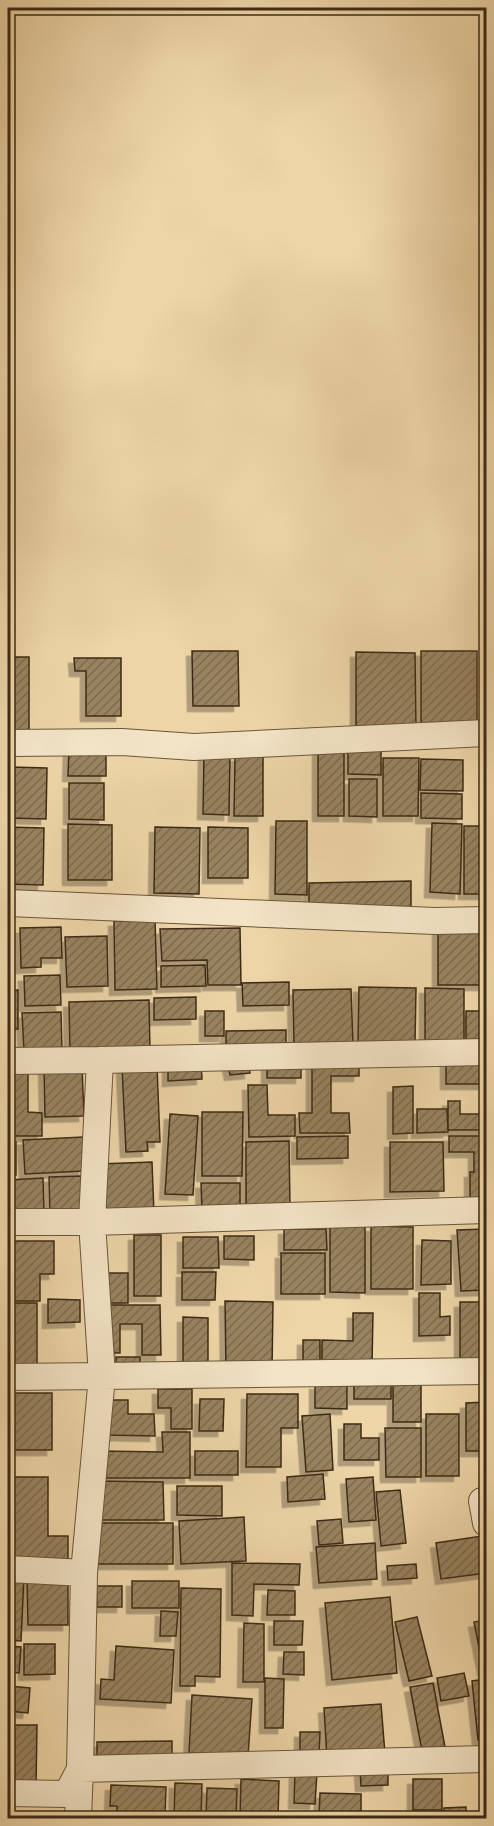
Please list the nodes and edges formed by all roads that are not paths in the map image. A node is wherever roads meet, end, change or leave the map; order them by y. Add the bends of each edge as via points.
1 (486, 733) edge
2 (8, 743) edge
3 (8, 903) edge
4 (486, 920) edge
5 (486, 1052) edge
6 (100, 1060) junction
7 (8, 1061) edge
8 (486, 1210) edge
9 (8, 1222) edge
10 (92, 1222) junction
11 (486, 1371) edge
12 (102, 1376) junction
13 (8, 1377) edge
14 (8, 1569) edge
15 (84, 1573) junction
16 (486, 1759) edge
17 (80, 1769) junction
18 (8, 1793) edge
19 (78, 1818) edge

1 - 2 street via 194,747 122,742
3 - 4 street
5 - 6 street
6 - 7 street
6 - 10 street
8 - 10 street
9 - 10 street
10 - 12 street
11 - 12 street
12 - 13 street
12 - 15 street
14 - 15 street
15 - 17 street
16 - 17 street
17 - 18 street via 67,1794
17 - 19 street

